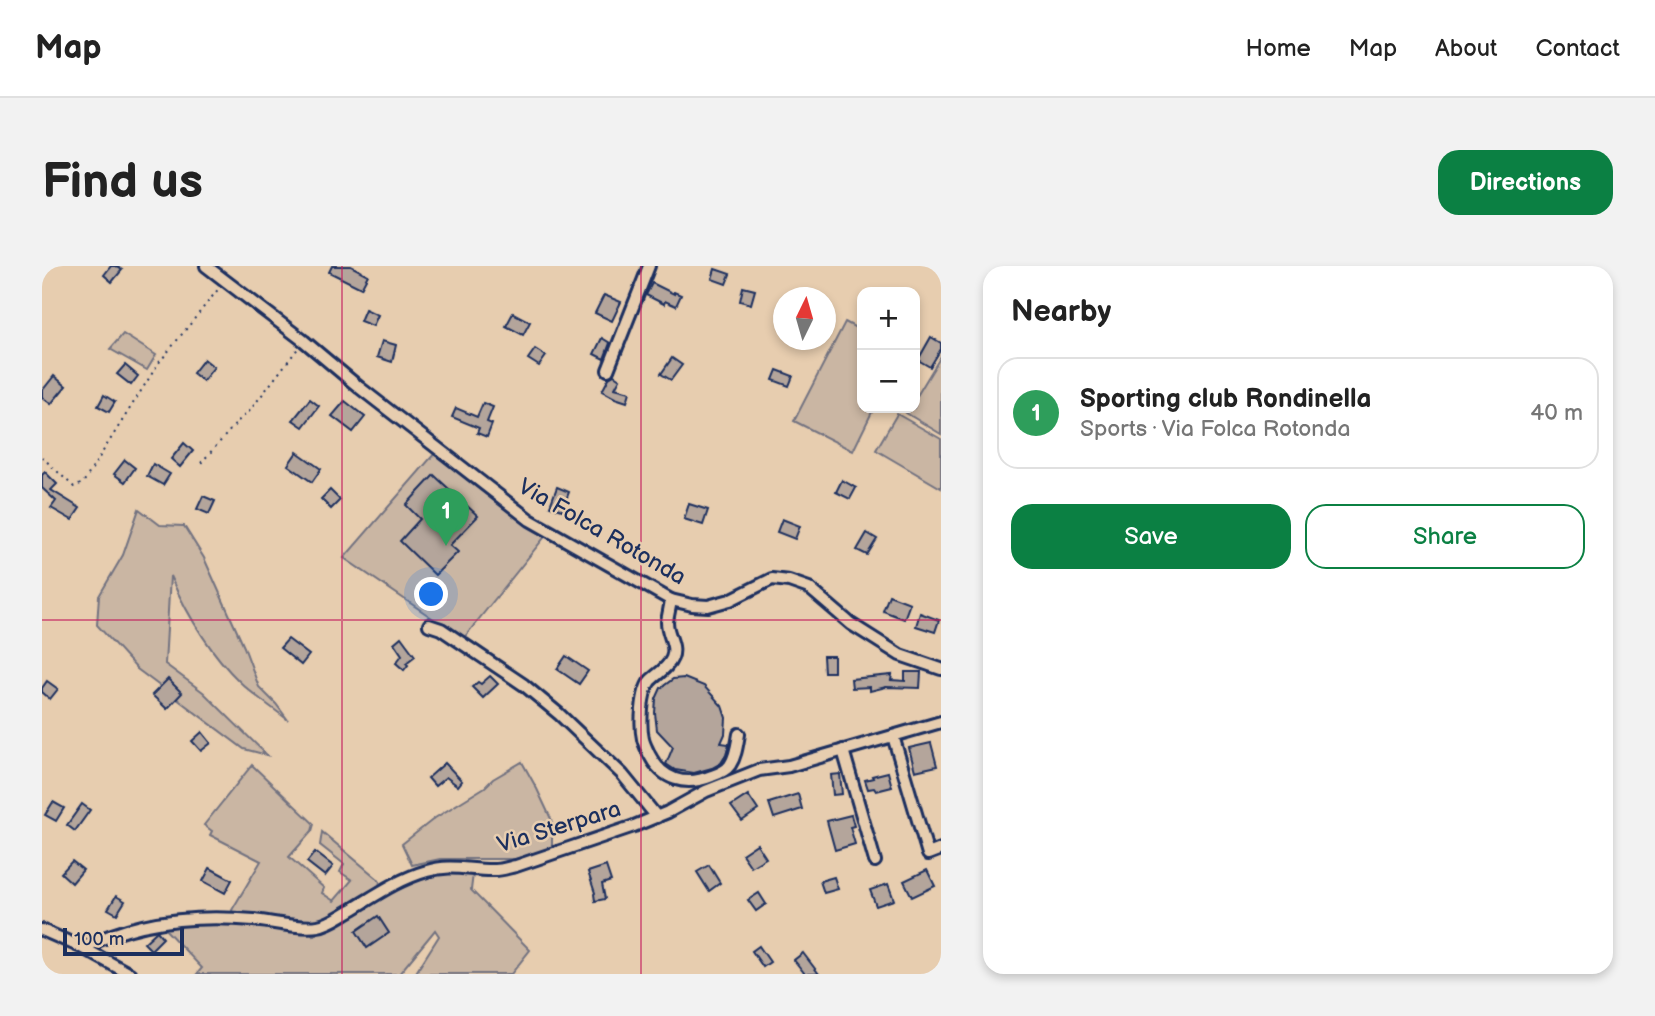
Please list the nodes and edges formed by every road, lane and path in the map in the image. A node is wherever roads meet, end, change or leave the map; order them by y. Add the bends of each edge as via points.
1 (206, 266) edge
2 (649, 266) edge
3 (225, 281) junction
4 (304, 341) junction
5 (608, 370) dead end
6 (42, 457) edge
7 (201, 463) dead end
8 (671, 600) junction
9 (429, 625) dead end
10 (941, 668) edge
11 (941, 722) edge
12 (739, 734) dead end
13 (893, 736) junction
14 (843, 750) junction
15 (657, 817) junction
16 (941, 849) edge
17 (875, 861) dead end
18 (42, 930) edge
19 (83, 948) junction
20 (130, 974) edge

1 - 3 street, Via Folca Rotonda
2 - 5 street
3 - 4 street, Via Folca Rotonda
3 - 6 path via 158,364 83,482 74,487
4 - 7 path via 248,413
4 - 8 street, Via Folca Rotonda via 530,520
8 - 10 street, Via Folca Rotonda via 708,606 772,579 789,581 809,588 851,624 900,655
8 - 12 street via 667,622 674,644 672,658 648,683 643,701 643,741 653,761 665,775 698,782 729,768
9 - 15 street via 524,685 559,714 622,774
11 - 13 street, Via Sterpara
13 - 14 street, Via Sterpara
13 - 16 street via 928,854
14 - 15 street, Via Sterpara via 759,770
14 - 17 street
15 - 19 street, Via Sterpara via 516,866 429,870 402,879 315,927 249,920 179,920 123,930
18 - 19 street
19 - 20 street

